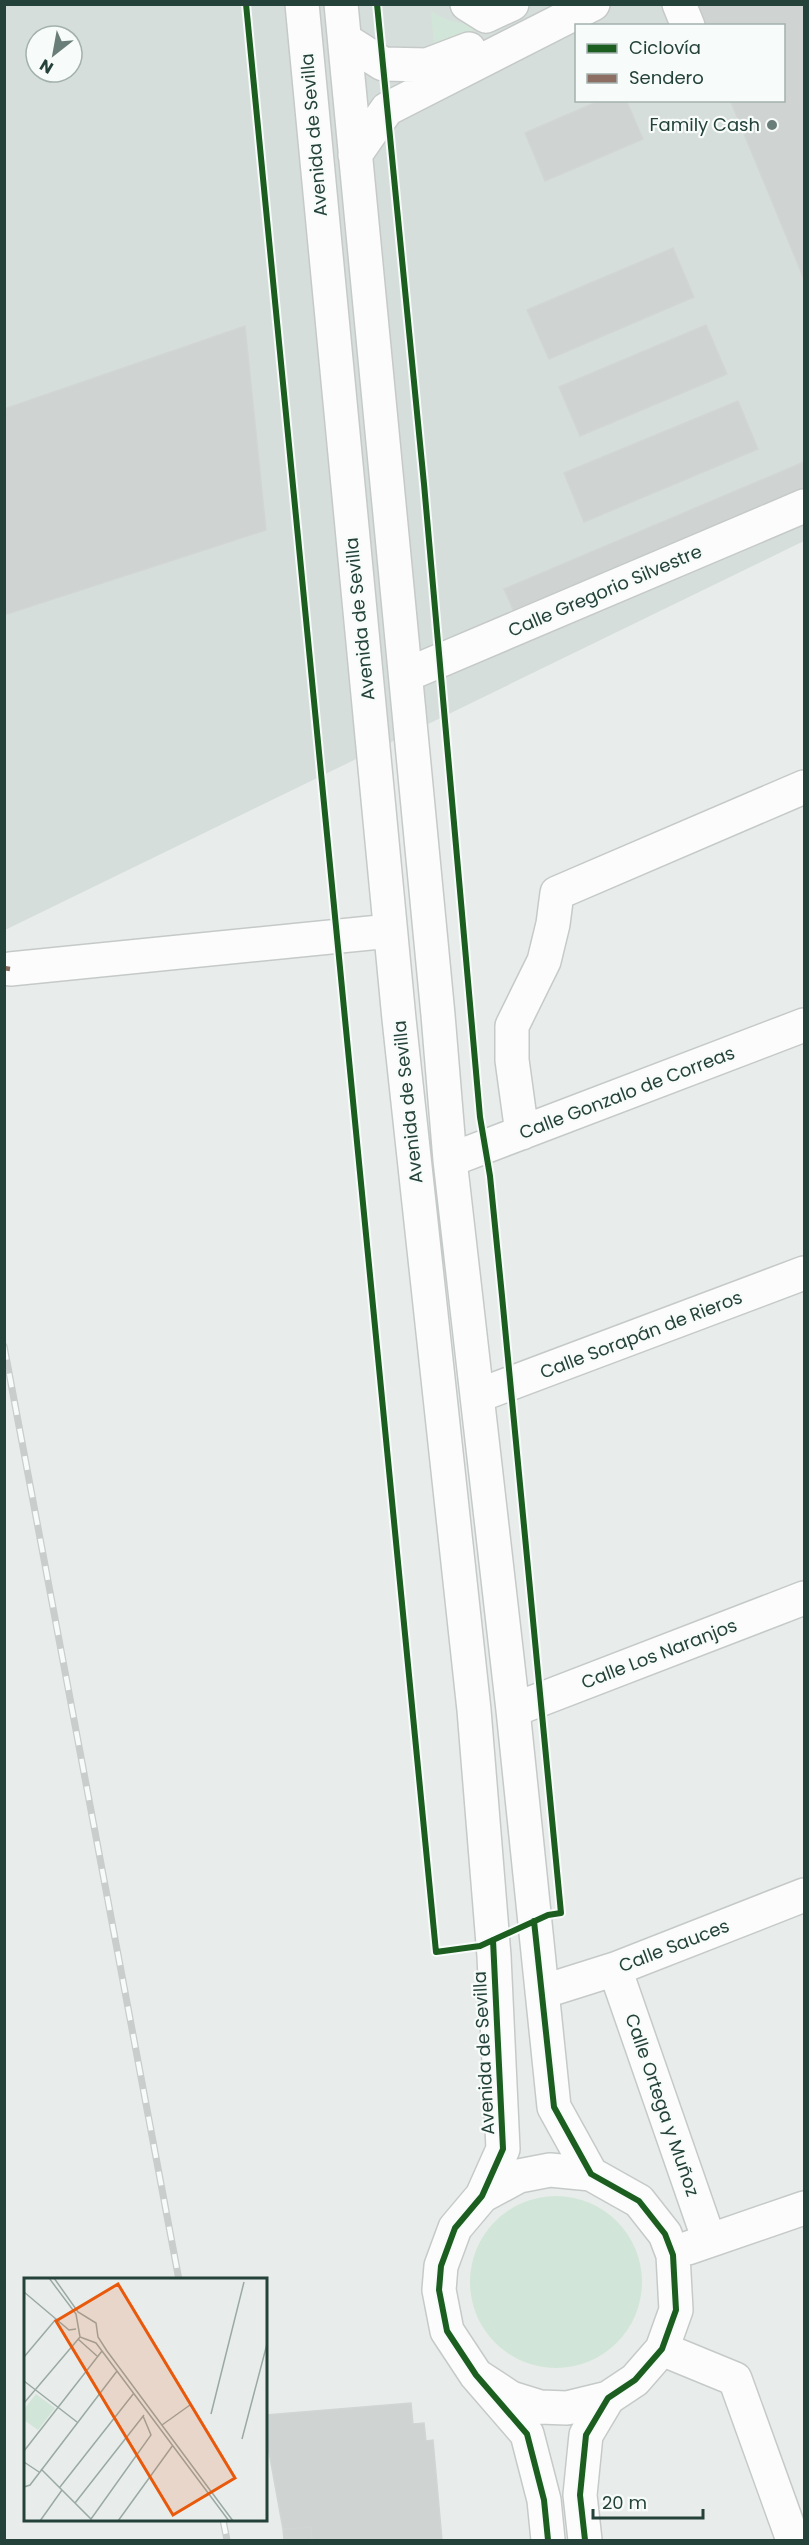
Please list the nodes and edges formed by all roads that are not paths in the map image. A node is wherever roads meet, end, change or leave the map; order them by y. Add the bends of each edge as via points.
1 (302, 4) edge
2 (341, 4) edge
3 (467, 4) edge
4 (512, 4) edge
5 (588, 4) edge
6 (593, 4) edge
7 (679, 4) edge
8 (687, 24) edge
9 (345, 40) junction
10 (355, 155) junction
11 (804, 506) edge
12 (405, 675) junction
13 (804, 787) edge
14 (390, 931) junction
15 (10, 969) dead end
16 (804, 1024) edge
17 (522, 1133) junction
18 (450, 1160) junction
19 (804, 1274) edge
20 (477, 1396) junction
21 (804, 1598) edge
22 (513, 1710) junction
23 (804, 1895) edge
24 (615, 1969) junction
25 (542, 1992) junction
26 (591, 2174) junction
27 (482, 2196) junction
28 (804, 2208) edge
29 (709, 2240) junction
30 (673, 2255) junction
31 (662, 2349) junction
32 (476, 2375) junction
33 (608, 2398) junction
34 (548, 2541) edge
35 (585, 2541) edge
36 (793, 2541) edge

1 - 14 street, Avenida de Sevilla
2 - 9 street, Avenida de Sevilla
3 - 4 street via 486,16
5 - 9 street via 427,64 382,64
6 - 10 street via 387,110
7 - 8 street
9 - 10 street, Avenida de Sevilla
10 - 12 street, Avenida de Sevilla
11 - 12 street, Calle Gregorio Silvestre
12 - 18 street, Avenida de Sevilla
13 - 17 street via 557,893 544,961 512,1026 512,1060
14 - 15 street
14 - 27 street, Avenida de Sevilla via 474,1710 494,1956 504,2149
16 - 17 street, Calle Gonzalo de Correas
17 - 18 street, Calle Gonzalo de Correas
18 - 20 street, Avenida de Sevilla
19 - 20 street, Calle Sorapán de Rieros
20 - 22 street, Avenida de Sevilla
21 - 22 street, Calle Los Naranjos
22 - 25 street, Avenida de Sevilla
23 - 24 street, Calle Sauces
24 - 25 street, Calle Sauces
24 - 29 street, Calle Ortega y Muñoz
25 - 26 street, Avenida de Sevilla via 554,2107
26 - 27 street via 550,2170 519,2176
26 - 30 street via 639,2201 665,2234
27 - 32 street via 455,2228 441,2266 439,2290 447,2331
28 - 29 street
29 - 30 street
30 - 31 street via 676,2310
31 - 33 street via 635,2380
31 - 36 street via 735,2379
32 - 33 street via 511,2398 540,2407 567,2408
32 - 34 street via 526,2434 544,2500
33 - 35 street via 586,2435 580,2495

